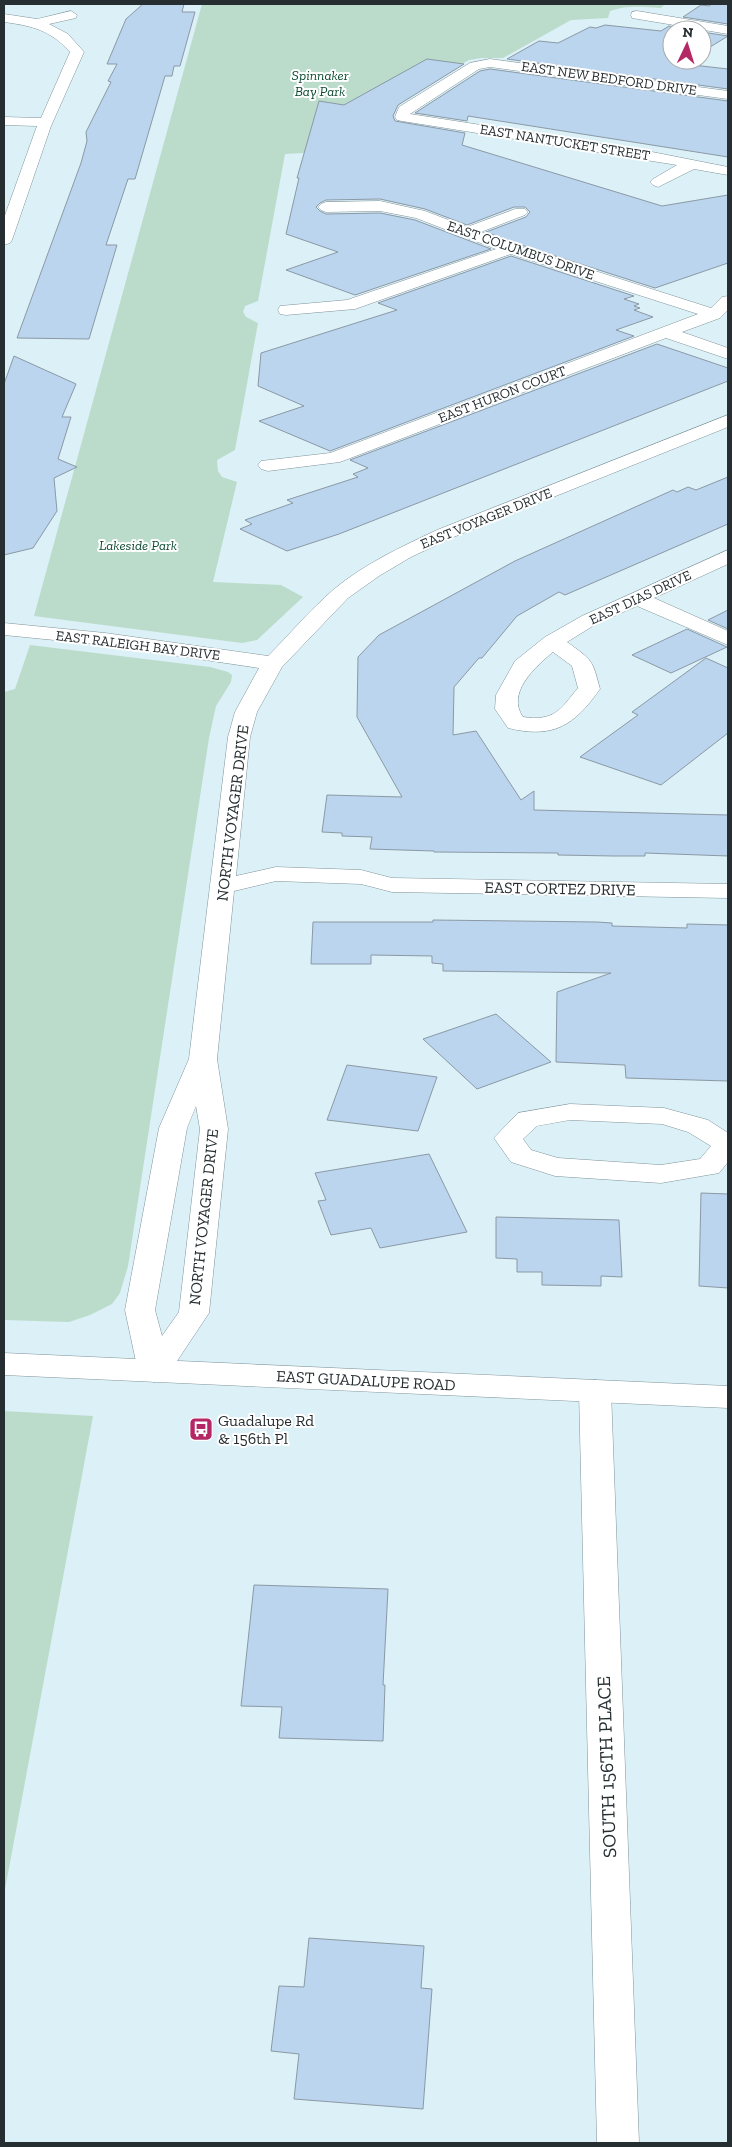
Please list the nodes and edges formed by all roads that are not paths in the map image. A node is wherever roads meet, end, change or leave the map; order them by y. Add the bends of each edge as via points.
1 (71, 15) dead end
2 (637, 15) dead end
3 (4, 18) edge
4 (37, 23) junction
5 (728, 30) edge
6 (728, 95) edge
7 (402, 117) joint
8 (4, 121) edge
9 (46, 122) junction
10 (691, 164) junction
11 (728, 171) edge
12 (658, 182) dead end
13 (326, 207) dead end
14 (520, 212) dead end
15 (467, 232) junction
16 (4, 240) edge
17 (511, 249) junction
18 (728, 301) edge
19 (286, 310) dead end
20 (714, 314) junction
21 (687, 324) junction
22 (666, 332) junction
23 (728, 339) edge
24 (728, 354) edge
25 (728, 421) edge
26 (268, 466) dead end
27 (728, 556) edge
28 (638, 598) junction
29 (4, 629) edge
30 (728, 639) edge
31 (553, 642) dead end
32 (273, 663) junction
33 (223, 886) junction
34 (728, 891) edge
35 (203, 1059) junction
36 (728, 1145) edge
37 (4, 1364) edge
38 (154, 1371) junction
39 (594, 1391) junction
40 (728, 1396) edge
41 (618, 2143) edge

1 - 4 street
2 - 5 street
3 - 4 street
4 - 9 street via 63,37 77,52
6 - 7 street, EAST NEW BEDFORD DRIVE via 490,63 475,66 404,110
7 - 10 street, EAST NANTUCKET STREET
8 - 9 street
9 - 16 street
10 - 11 street, EAST NANTUCKET STREET
10 - 12 street
13 - 15 street, EAST COLUMBUS DRIVE via 380,206 420,214
14 - 15 street
15 - 17 street, EAST COLUMBUS DRIVE
17 - 19 street via 349,305
17 - 20 street, EAST COLUMBUS DRIVE
18 - 20 street, EAST HURON COURT
20 - 21 street, EAST HURON COURT
21 - 22 street, EAST HURON COURT
21 - 23 street
22 - 24 street
22 - 26 street, EAST HURON COURT via 333,458
25 - 32 street, EAST VOYAGER DRIVE via 444,534 404,553 341,594
27 - 28 street, EAST DIAS DRIVE
28 - 30 street
28 - 31 street, EAST DIAS DRIVE via 589,620
29 - 32 street, EAST RALEIGH BAY DRIVE via 105,639
32 - 33 street, NORTH VOYAGER DRIVE via 246,712 239,737
33 - 34 street, EAST CORTEZ DRIVE via 277,892 360,893 392,885
33 - 35 street, NORTH VOYAGER DRIVE
35 - 38 street, NORTH VOYAGER DRIVE via 173,1128 140,1310
35 - 38 street, NORTH VOYAGER DRIVE via 214,1129 194,1313
36 - 36 street via 698,1126 664,1116 570,1112 528,1119 508,1138 521,1156 555,1167 661,1174 709,1167
37 - 38 street, EAST GUADALUPE ROAD
38 - 39 street, EAST GUADALUPE ROAD
39 - 40 street, EAST GUADALUPE ROAD
39 - 41 street, SOUTH 156TH PLACE

